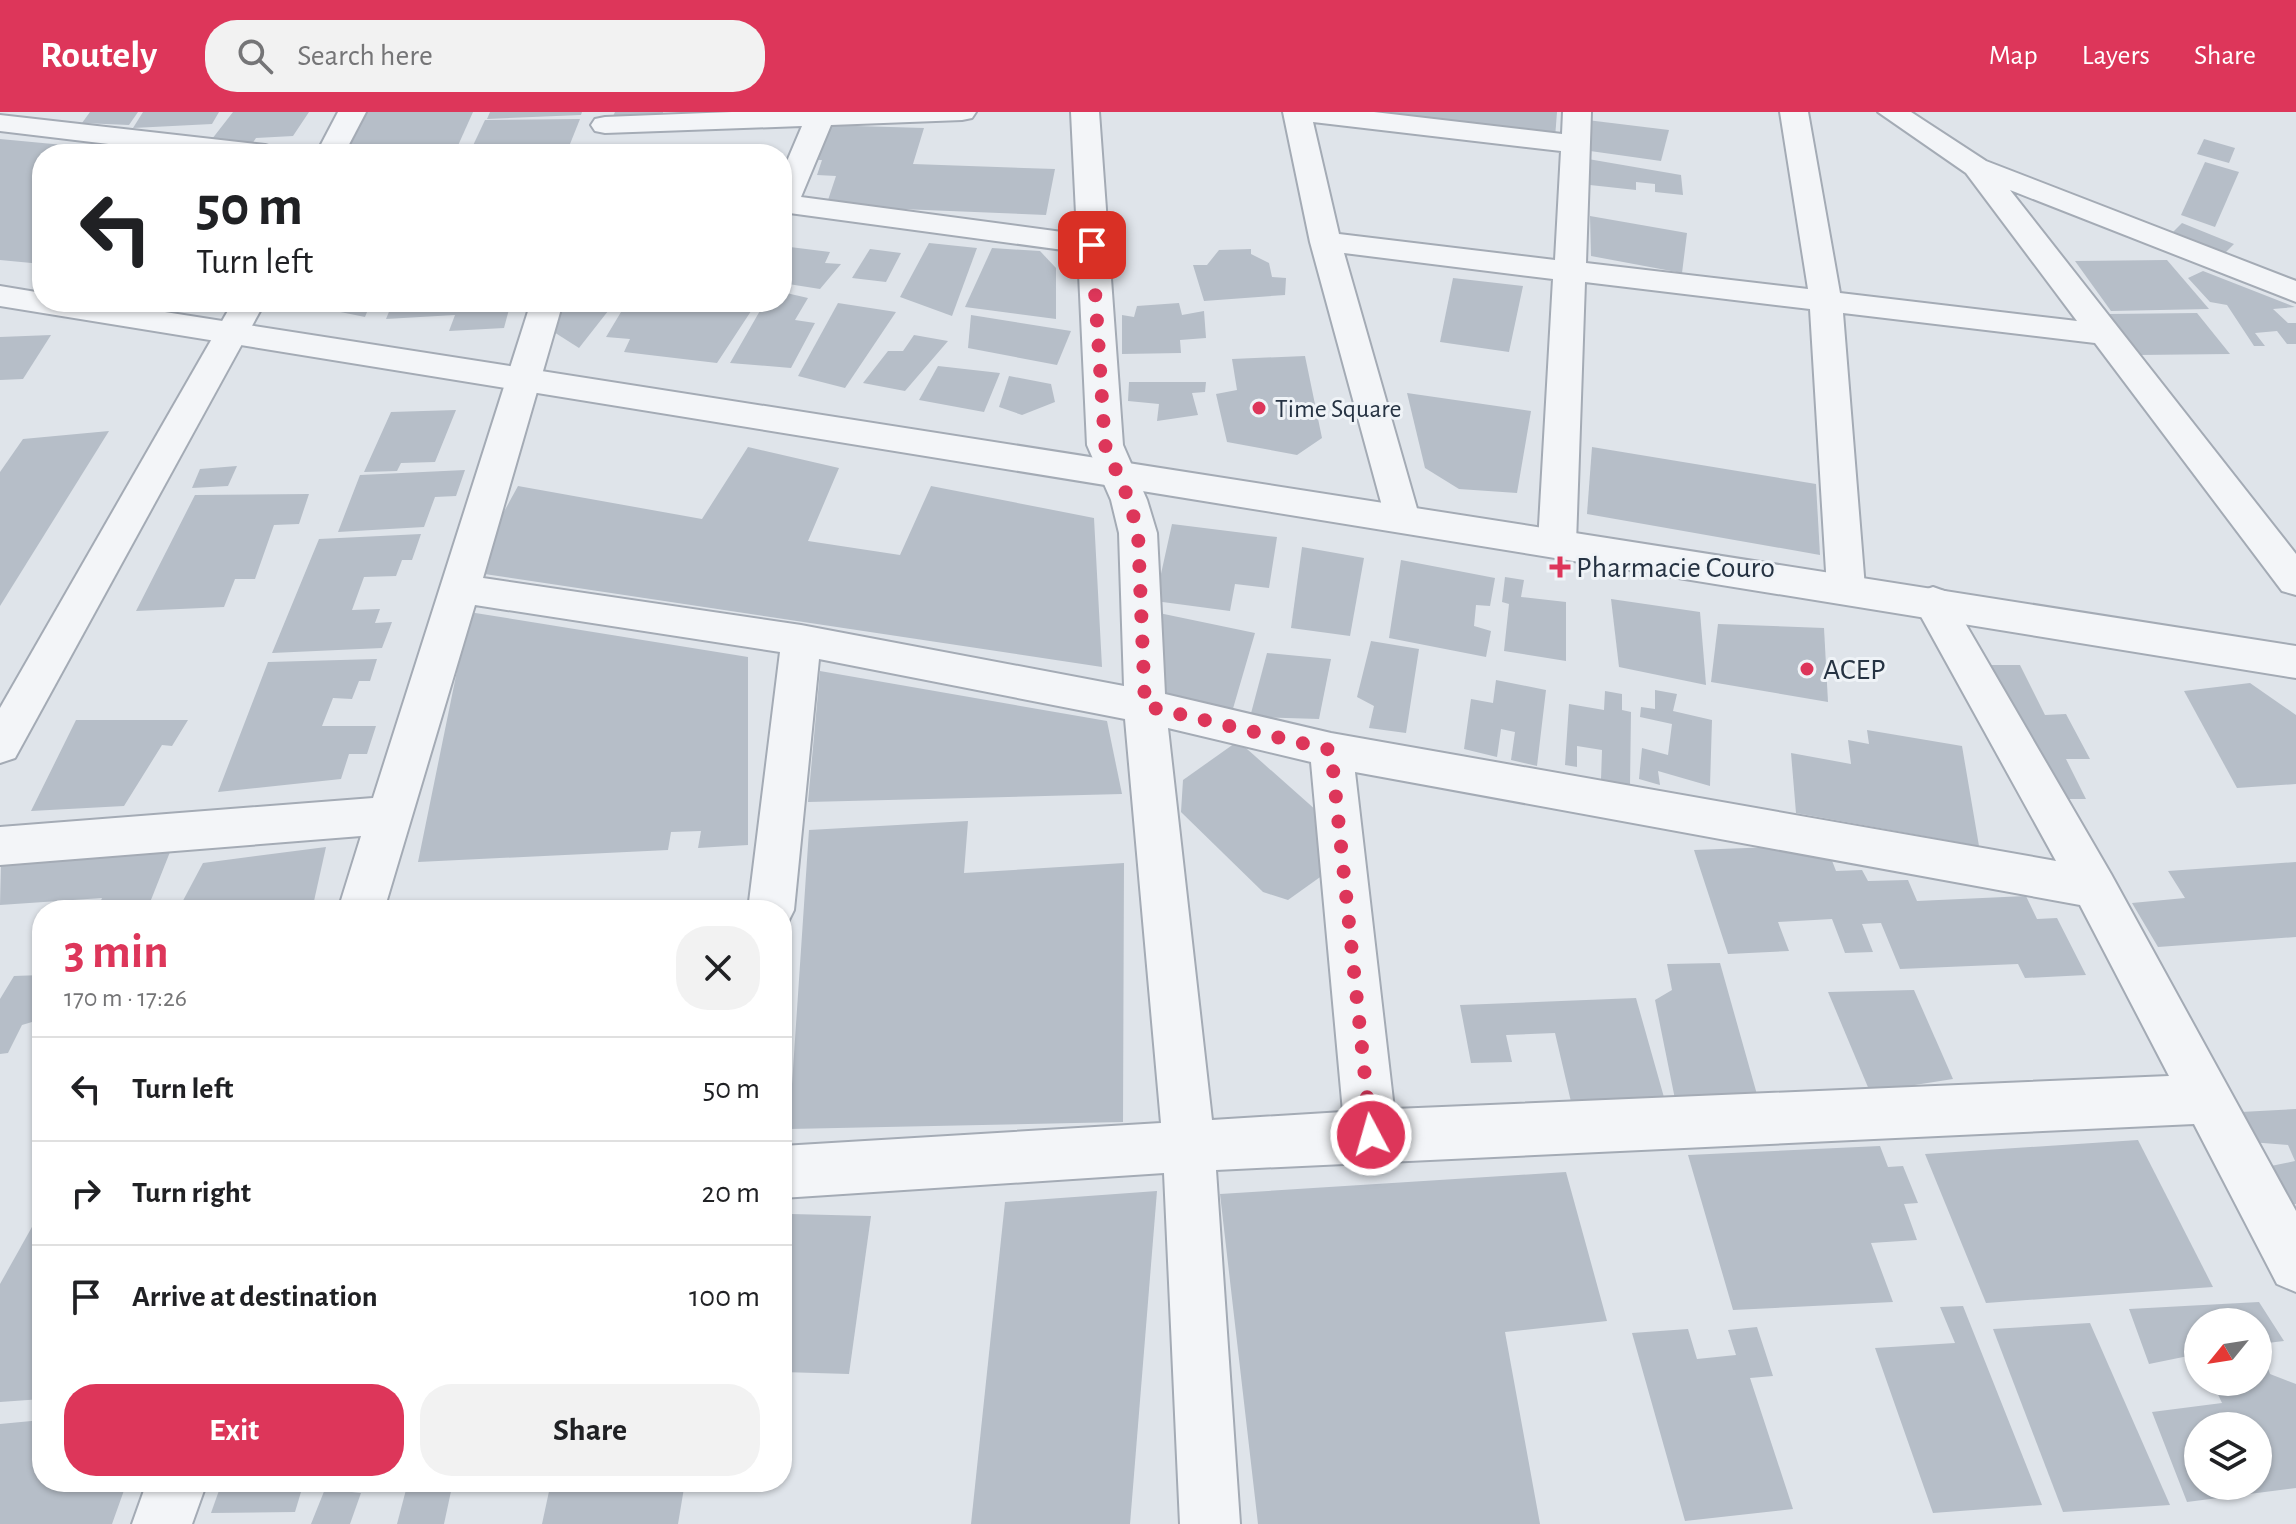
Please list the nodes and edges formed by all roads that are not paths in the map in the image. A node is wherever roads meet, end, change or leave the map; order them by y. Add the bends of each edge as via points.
1 (352, 112) edge
2 (962, 112) edge
3 (1085, 112) edge
4 (1300, 112) edge
5 (1794, 112) edge
6 (1892, 112) edge
7 (820, 117) junction
8 (607, 118) edge
9 (0, 123) edge
10 (1575, 128) edge
11 (180, 144) edge
12 (335, 144) edge
13 (600, 144) edge
14 (1976, 167) junction
15 (792, 182) edge
16 (792, 204) edge
17 (1325, 242) junction
18 (1092, 245) junction
19 (1567, 270) junction
20 (2296, 292) edge
21 (0, 296) edge
22 (32, 299) edge
23 (1826, 303) junction
24 (175, 312) edge
25 (544, 312) edge
26 (240, 318) edge
27 (2104, 334) junction
28 (520, 381) junction
29 (1114, 471) junction
30 (1401, 519) junction
31 (1557, 543) junction
32 (2296, 581) edge
33 (1846, 588) junction
34 (461, 589) junction
35 (1933, 602) junction
36 (801, 640) junction
37 (2296, 662) edge
38 (1145, 706) junction
39 (1, 744) edge
40 (1331, 750) junction
41 (387, 815) junction
42 (0, 846) edge
43 (2095, 888) junction
44 (364, 900) edge
45 (772, 900) edge
46 (2206, 1099) junction
47 (1371, 1135) junction
48 (1189, 1147) junction
49 (792, 1171) edge
50 (2296, 1265) edge
51 (173, 1492) edge
52 (162, 1524) edge
53 (1210, 1524) edge

1 - 12 street
2 - 7 street
3 - 18 street
4 - 10 street
4 - 17 street
5 - 23 street
6 - 14 street
7 - 8 street
7 - 15 street
8 - 13 street
9 - 11 street
10 - 19 street
14 - 20 street
14 - 27 street
16 - 18 street
17 - 19 street
17 - 30 street
18 - 29 street via 1105,445
19 - 23 street
19 - 31 street
21 - 22 street
23 - 27 street
23 - 33 street
24 - 26 street
25 - 28 street
26 - 28 street
26 - 39 street
27 - 32 street
28 - 29 street
28 - 34 street
29 - 30 street
29 - 38 street via 1138,533
30 - 31 street
31 - 33 street
33 - 35 street
34 - 36 street
34 - 41 street
35 - 37 street
35 - 43 street
36 - 38 street
36 - 45 street
38 - 40 street
38 - 48 street
40 - 43 street
40 - 47 street
41 - 42 street
41 - 44 street
43 - 46 street
46 - 47 street
46 - 50 street
47 - 48 street
48 - 49 street
48 - 53 street
51 - 52 street

